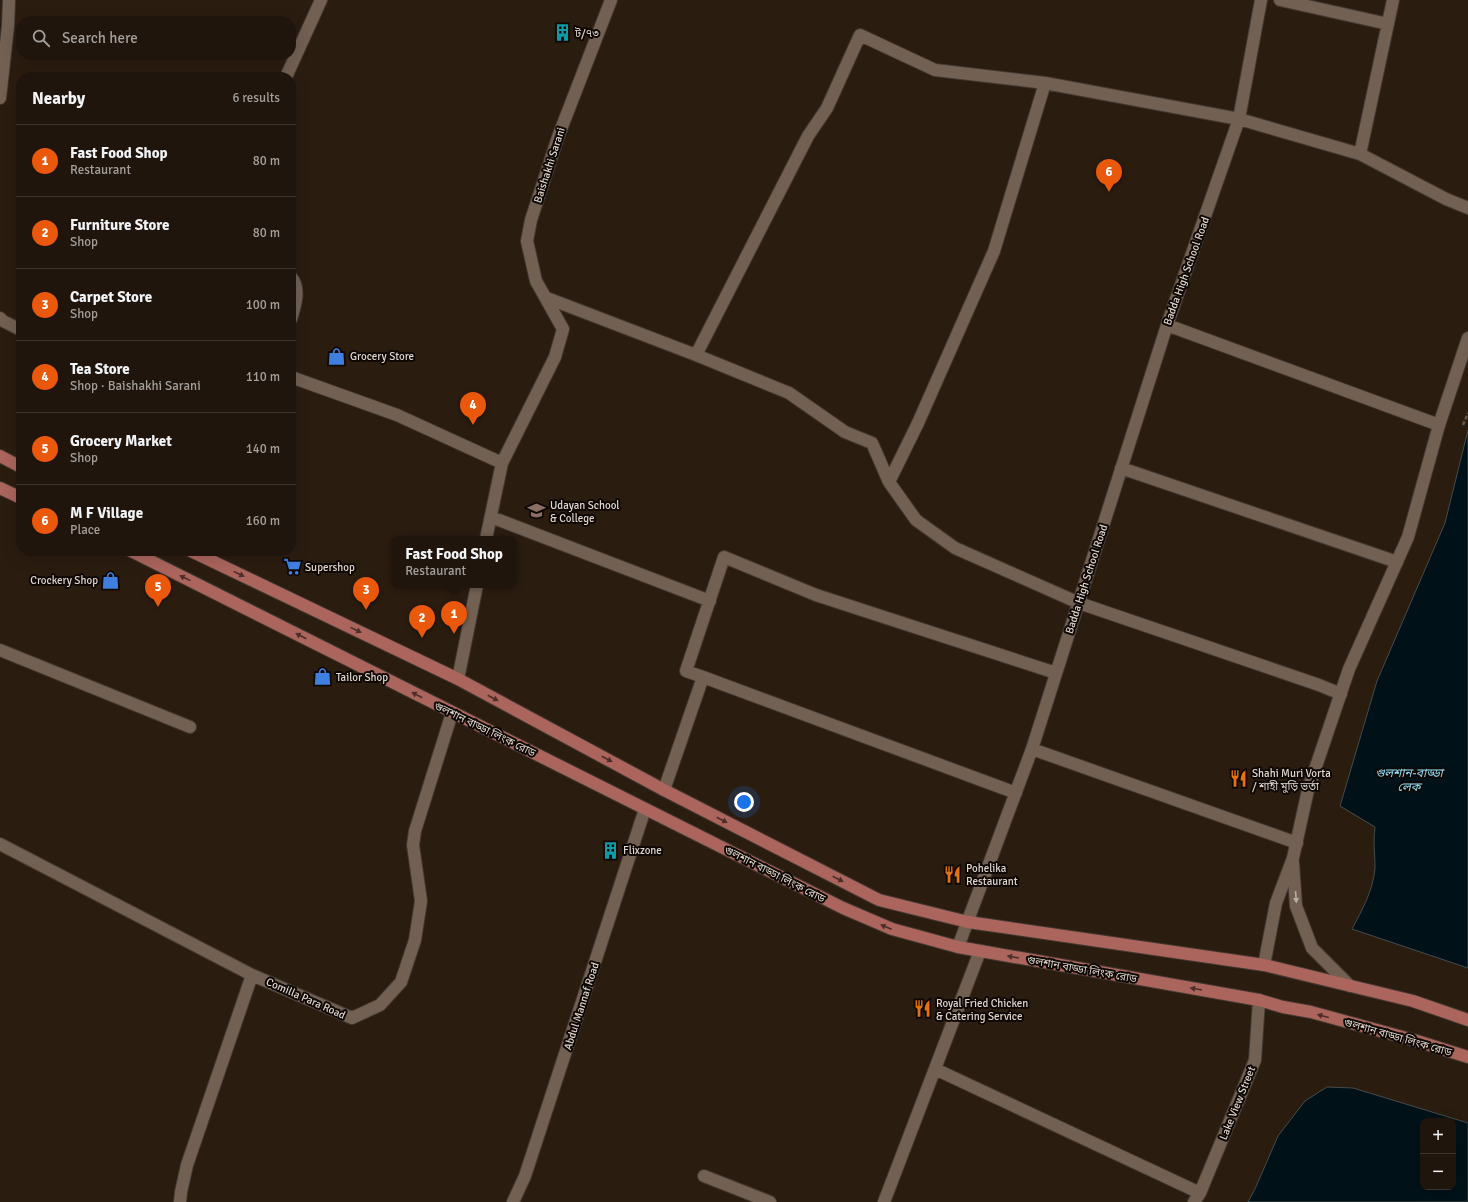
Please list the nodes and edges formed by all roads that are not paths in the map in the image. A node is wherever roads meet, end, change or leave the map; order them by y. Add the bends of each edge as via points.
1 (8, 0) edge
2 (321, 0) edge
3 (611, 0) edge
4 (1261, 0) edge
5 (1280, 0) edge
6 (1393, 0) edge
7 (1388, 24) junction
8 (296, 55) edge
9 (294, 60) edge
10 (288, 72) edge
11 (1045, 83) junction
12 (0, 98) edge
13 (1240, 119) junction
14 (1360, 154) junction
15 (1468, 208) edge
16 (547, 298) junction
17 (0, 318) edge
18 (1166, 325) junction
19 (16, 328) edge
20 (1468, 338) edge
21 (696, 355) junction
22 (296, 379) edge
23 (1439, 425) junction
24 (0, 456) edge
25 (502, 463) junction
26 (16, 464) edge
27 (1121, 468) junction
28 (889, 482) junction
29 (0, 488) edge
30 (16, 496) edge
31 (491, 517) junction
32 (487, 536) edge
33 (141, 556) edge
34 (201, 556) edge
35 (1397, 562) junction
36 (476, 588) edge
37 (710, 601) junction
38 (1078, 603) junction
39 (0, 650) edge
40 (1056, 673) junction
41 (703, 677) junction
42 (458, 679) junction
43 (1341, 694) junction
44 (452, 713) junction
45 (190, 727) dead end
46 (1032, 749) junction
47 (664, 790) junction
48 (1016, 793) junction
49 (646, 809) junction
50 (1296, 843) junction
51 (0, 844) edge
52 (1293, 858) junction
53 (968, 922) junction
54 (958, 947) junction
55 (980, 951) junction
56 (1264, 965) junction
57 (252, 975) junction
58 (1350, 986) junction
59 (1259, 1000) junction
60 (1468, 1020) edge
61 (1468, 1057) edge
62 (935, 1069) junction
63 (704, 1176) dead end
64 (739, 1196) edge
65 (1197, 1197) edge
66 (180, 1202) edge
67 (513, 1202) edge
68 (770, 1202) edge
69 (884, 1202) edge

1 - 12 street via 8,26
2 - 8 street
3 - 16 street, Baishakhi Sarani via 558,137 531,220 527,241 536,281
4 - 13 street, Badda High School Road
5 - 7 street
6 - 7 street
7 - 14 street
9 - 10 street
11 - 13 street
11 - 21 street via 935,70 860,35 827,108 808,136
11 - 28 street via 994,251
13 - 14 street
13 - 18 street, Badda High School Road
14 - 15 street
16 - 21 street
16 - 25 street, Baishakhi Sarani via 564,329 555,357
17 - 19 street
18 - 23 street
18 - 27 street, Badda High School Road
20 - 23 street
21 - 28 street via 789,393 845,432 872,442
22 - 25 street via 397,415
23 - 35 street via 1408,537
24 - 26 main road
25 - 31 street
27 - 35 street
27 - 38 street, Badda High School Road
28 - 38 street via 916,520 955,548
29 - 30 main road
31 - 32 street
31 - 37 street
44 -> 33 main road, গুলশান বাড্ডা লিংক রোড
34 -> 42 main road
35 - 43 street via 1349,670
36 - 42 street
37 - 40 street via 724,557 816,595
37 - 41 street via 686,671
38 - 40 street, Badda High School Road
38 - 43 street
39 - 45 street
40 - 46 street, Badda High School Road
41 - 47 street
41 - 48 street
42 -> 47 main road
43 - 50 street via 1308,790
44 - 49 main road, গুলশান বাড্ডা লিংক রোড
44 - 57 street, Comilla Para Road via 415,831 413,845 421,901 415,940 401,982 380,1005 352,1018
46 - 48 street, Badda High School Road
46 - 50 street
47 -> 53 main road via 879,900
48 - 53 street, Badda High School Road
54 -> 49 main road, গুলশান বাড্ডা লিংক রোড via 892,929 843,908
49 - 67 street, Abdul Mannaf Road via 525,1176
50 - 52 street
51 - 57 street, Comilla Para Road
52 - 56 street via 1276,903
52 -> 58 street via 1296,906 1312,948
53 - 54 street, Badda High School Road
53 - 56 main road
54 - 55 main road, গুলশান বাড্ডা লিংক রোড
59 -> 55 main road, গুলশান বাড্ডা লিংক রোড
55 - 62 street
56 - 58 main road
57 - 66 street via 187,1165
58 - 60 main road via 1413,1001
61 -> 59 main road, গুলশান বাড্ডা লিংক রোড via 1311,1012
59 - 65 street, Lake View Street via 1255,1060
62 - 65 street
62 - 69 street
63 - 64 street
64 - 68 street

